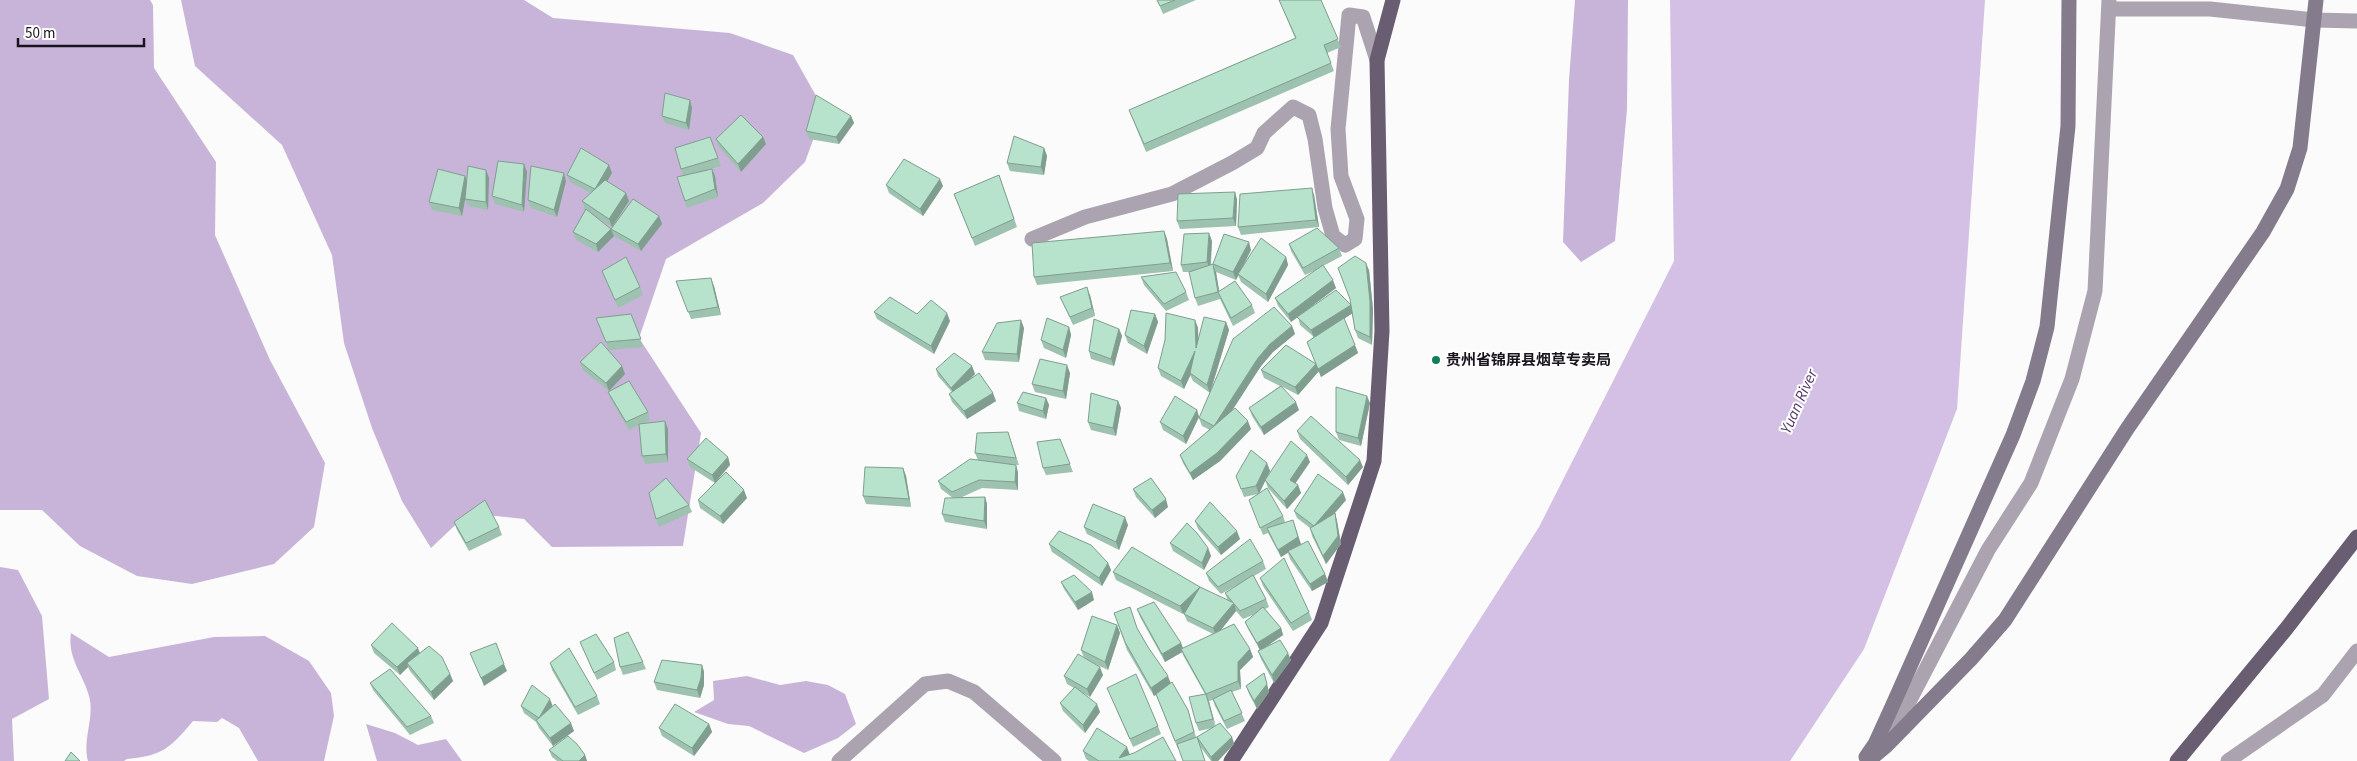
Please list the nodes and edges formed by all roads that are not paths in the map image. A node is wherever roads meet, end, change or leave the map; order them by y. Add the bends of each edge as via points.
1 (1393, 0) edge
2 (2069, 0) edge
3 (2316, 0) edge
4 (2110, 4) edge
5 (2218, 5) edge
6 (2314, 20) junction
7 (2357, 21) edge
8 (1377, 60) junction
9 (1032, 239) dead end
10 (2357, 537) edge
11 (2357, 651) edge
12 (1886, 746) junction
13 (839, 761) edge
14 (1054, 761) edge
15 (1231, 761) edge
16 (1862, 761) edge
17 (1868, 761) edge
18 (2177, 761) edge
19 (2228, 761) edge

1 - 8 main road
2 - 16 street via 2068,126 2048,327 2013,435 1879,735
3 - 6 street
4 - 5 street
4 - 12 street via 2096,291 2072,379 2031,483 1988,550
5 - 6 street
6 - 7 street
6 - 12 street via 2300,148 2287,189 2263,232 2127,429 2004,620 1972,659
8 - 9 street via 1363,18 1349,15 1338,129 1341,176 1357,219 1355,239 1345,244 1333,236 1309,115 1293,107 1264,133 1256,148 1172,194 1085,217
8 - 15 main road via 1382,331 1374,461 1321,623
10 - 18 main road
11 - 19 street via 2323,695
12 - 17 street
13 - 14 street via 925,684 948,681 974,692

